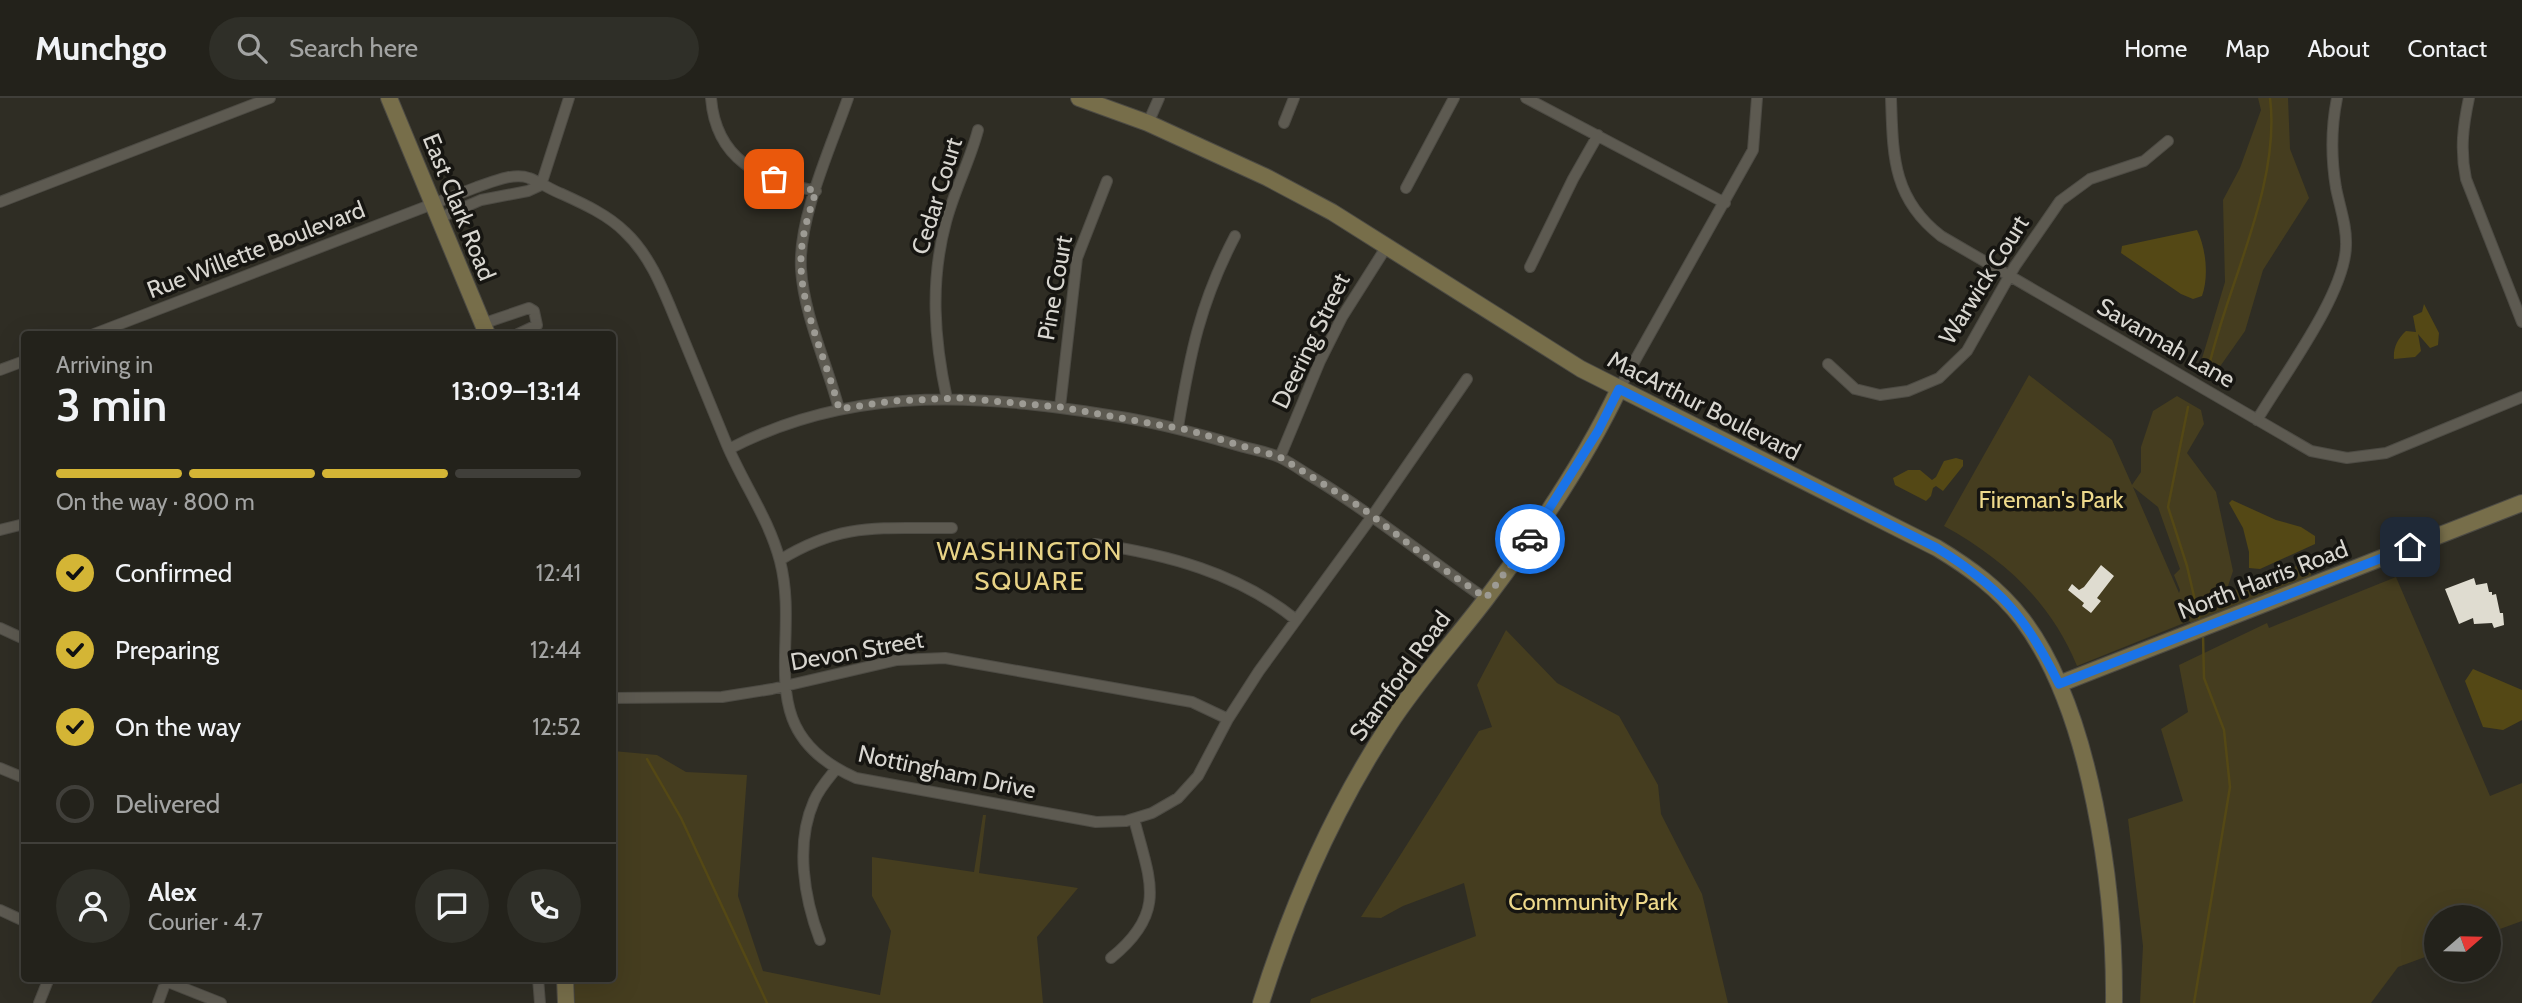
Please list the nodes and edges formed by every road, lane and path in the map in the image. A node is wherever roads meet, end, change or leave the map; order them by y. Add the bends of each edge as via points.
1 (270, 98) edge
2 (389, 98) edge
3 (569, 98) edge
4 (711, 98) edge
5 (848, 98) edge
6 (1079, 98) edge
7 (1159, 98) edge
8 (1294, 98) edge
9 (1454, 98) edge
10 (1526, 98) edge
11 (1757, 98) edge
12 (1891, 98) edge
13 (2337, 98) edge
14 (2469, 98) edge
15 (1148, 123) junction
16 (1284, 123) dead end
17 (978, 130) dead end
18 (1598, 135) junction
19 (2168, 141) dead end
20 (1107, 181) dead end
21 (541, 186) junction
22 (1406, 188) dead end
23 (816, 191) junction
24 (0, 202) edge
25 (1725, 203) junction
26 (436, 211) junction
27 (1235, 236) dead end
28 (1387, 247) junction
29 (1530, 267) dead end
30 (2010, 277) junction
31 (2522, 322) edge
32 (485, 329) edge
33 (102, 331) edge
34 (525, 331) edge
35 (21, 361) edge
36 (1828, 364) dead end
37 (0, 370) edge
38 (1467, 379) dead end
39 (1619, 389) junction
40 (2522, 397) edge
41 (947, 399) junction
42 (1060, 407) junction
43 (839, 409) junction
44 (2257, 420) junction
45 (1178, 427) junction
46 (729, 449) junction
47 (1280, 457) junction
48 (2522, 503) edge
49 (1373, 515) junction
50 (21, 525) edge
51 (953, 528) dead end
52 (0, 530) edge
53 (1095, 544) dead end
54 (779, 560) junction
55 (1486, 598) junction
56 (1295, 619) junction
57 (0, 628) edge
58 (21, 638) edge
59 (2059, 684) junction
60 (783, 686) junction
61 (616, 698) edge
62 (1228, 719) junction
63 (0, 768) edge
64 (835, 769) junction
65 (21, 777) edge
66 (1134, 819) junction
67 (0, 910) edge
68 (21, 920) edge
69 (820, 940) dead end
70 (1111, 958) dead end
71 (47, 982) edge
72 (163, 982) edge
73 (171, 982) edge
74 (538, 982) edge
75 (565, 982) edge
76 (39, 1003) edge
77 (158, 1003) edge
78 (221, 1003) edge
79 (540, 1003) edge
80 (566, 1003) edge
81 (1261, 1003) edge
82 (2114, 1003) edge

1 - 24 street
2 - 26 street, East Clark Road
3 - 21 street
4 - 23 street via 722,141 736,158 756,172
5 - 23 street
6 - 15 street, MacArthur Boulevard
7 - 15 street
8 - 16 street
9 - 22 street
10 - 18 street
11 - 25 street, Stamford Road via 1753,150
12 - 30 street, Savannah Lane via 1896,171 1912,207 1941,236
13 - 44 street via 2332,143 2345,229 2341,280
14 - 31 street via 2462,131 2466,178
15 - 28 street, MacArthur Boulevard via 1275,182
17 - 41 street, Cedar Court via 946,222 936,269 934,306
18 - 25 street
18 - 29 street
19 - 30 street, Warwick Court via 2144,161 2090,179 2060,201
20 - 42 street, Pine Court via 1077,258
21 - 26 street, Nottingham Drive via 528,177 505,178
21 - 46 street, Nottingham Drive via 601,213 645,253
23 - 43 street via 803,237 801,274
25 - 39 street, Stamford Road
26 - 32 street, East Clark Road
26 - 33 street, Rue Willette Boulevard
27 - 45 street via 1200,314
28 - 39 street, MacArthur Boulevard
28 - 47 street, Deering Street via 1320,360
30 - 36 street, Warwick Court via 1967,351 1938,378 1908,391 1880,395 1855,389
30 - 44 street, Savannah Lane
32 - 34 street via 529,308 537,325
35 - 37 street
38 - 49 street, Nottingham Drive
39 - 55 street, Stamford Road via 1574,472
39 - 59 street, MacArthur Boulevard via 1968,567 2024,622
40 - 44 street, Savannah Lane via 2367,457 2311,451
41 - 42 street
41 - 43 street
42 - 45 street
43 - 46 street
45 - 47 street
46 - 54 street, Nottingham Drive via 754,494
47 - 49 street
48 - 59 street, North Harris Road
49 - 55 street
49 - 56 street, Nottingham Drive
50 - 52 street
51 - 54 street via 843,531
53 - 56 street via 1201,566 1260,595
54 - 60 street, Nottingham Drive via 786,618
55 - 81 street, Stamford Road via 1415,686 1350,786 1304,880
56 - 62 street, Nottingham Drive
57 - 58 street
59 - 82 street, MacArthur Boulevard via 2096,813 2112,938
60 - 61 street, Devon Street via 722,697
60 - 62 street, Devon Street via 897,660 945,658 1192,702
60 - 64 street, Nottingham Drive via 799,731
62 - 66 street, Nottingham Drive via 1205,766 1187,789 1160,809
63 - 65 street
64 - 66 street, Nottingham Drive via 874,782 1077,820
64 - 69 street via 817,794 807,824 806,897
66 - 70 street via 1149,869 1147,916 1139,932
67 - 68 street
71 - 76 street
72 - 77 street
73 - 78 street
74 - 79 street
75 - 80 street

